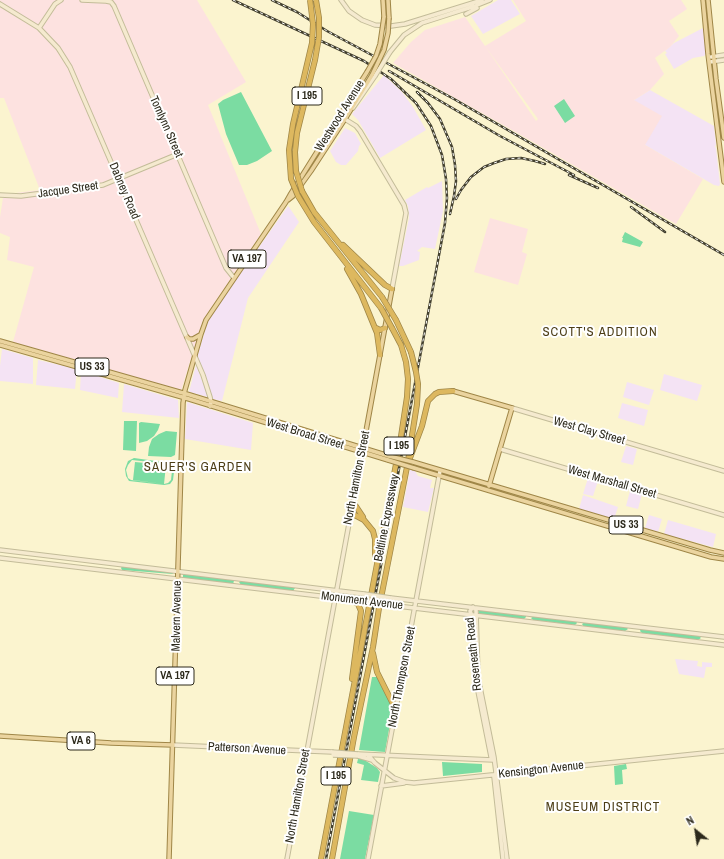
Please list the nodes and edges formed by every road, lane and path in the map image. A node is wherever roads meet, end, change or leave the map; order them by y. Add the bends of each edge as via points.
1 (61, 0) edge
2 (82, 0) edge
3 (310, 0) edge
4 (316, 0) edge
5 (341, 0) edge
6 (388, 0) edge
7 (482, 0) edge
8 (489, 0) edge
9 (708, 0) edge
10 (383, 1) edge
11 (703, 1) edge
12 (0, 4) edge
13 (466, 14) dead end
14 (39, 28) junction
15 (711, 28) junction
16 (724, 55) edge
17 (712, 59) junction
18 (724, 60) edge
19 (373, 75) junction
20 (340, 116) junction
21 (346, 117) junction
22 (724, 138) edge
23 (178, 154) junction
24 (119, 179) junction
25 (724, 182) edge
26 (0, 195) edge
27 (286, 202) junction
28 (330, 233) junction
29 (341, 257) junction
30 (234, 278) junction
31 (392, 289) junction
32 (374, 326) junction
33 (385, 328) junction
34 (200, 334) junction
35 (186, 337) junction
36 (0, 341) edge
37 (0, 345) edge
38 (380, 354) junction
39 (194, 356) junction
40 (453, 391) joint
41 (184, 396) junction
42 (211, 404) junction
43 (512, 408) junction
44 (500, 449) junction
45 (363, 450) junction
46 (389, 458) junction
47 (407, 467) junction
48 (440, 471) junction
49 (724, 471) edge
50 (439, 476) junction
51 (490, 485) junction
52 (488, 490) junction
53 (353, 502) junction
54 (351, 513) junction
55 (724, 515) edge
56 (367, 523) junction
57 (0, 550) edge
58 (724, 553) edge
59 (0, 558) edge
60 (724, 559) edge
61 (375, 566) junction
62 (178, 572) junction
63 (177, 578) junction
64 (337, 590) junction
65 (335, 598) junction
66 (353, 600) junction
67 (416, 600) junction
68 (473, 607) junction
69 (415, 608) junction
70 (474, 615) junction
71 (724, 637) edge
72 (724, 645) edge
73 (373, 647) junction
74 (352, 692) junction
75 (394, 717) junction
76 (0, 736) edge
77 (173, 745) junction
78 (307, 751) junction
79 (724, 751) edge
80 (358, 755) junction
81 (368, 755) junction
82 (387, 755) junction
83 (493, 760) junction
84 (374, 761) junction
85 (384, 771) junction
86 (495, 774) junction
87 (405, 782) junction
88 (381, 786) junction
89 (169, 859) edge
90 (287, 859) edge
91 (321, 859) edge
92 (332, 859) edge
93 (368, 859) edge
94 (504, 859) edge
95 (507, 859) edge

1 - 14 street via 55,4
2 - 23 street, Tomlynn Street via 106,1 114,6
3 - 29 highway, Beltline Expressway / I 195, bridge via 313,18 312,43 293,124 289,150 291,179 314,222
4 - 28 highway, Beltline Expressway / I 195, bridge via 319,18 318,46 297,132 296,171 302,191
5 - 7 street via 349,11 362,20 375,25 391,26
6 - 19 main road, VA 197, bridge via 389,18 385,46
8 - 13 street
8 - 19 street, Westwood Avenue, bridge via 422,24 404,35
9 - 15 main road
10 - 20 main road, Westwood Avenue / VA 197, bridge via 384,17 376,56
11 - 15 main road via 707,5
11 - 17 main road
12 - 14 street, Dabney Road
14 - 24 street, Dabney Road via 58,48 70,67
15 - 17 main road
16 - 17 street
17 - 18 street
17 - 22 main road
17 - 25 main road
19 - 21 main road, Westwood Avenue / VA 197
20 - 21 street, North Hamilton Street
20 - 27 main road, Westwood Avenue / VA 197
21 - 27 main road, Westwood Avenue / VA 197 via 308,175
21 - 31 street, North Hamilton Street via 360,132 404,205 406,213
23 - 24 street, Jacque Street
23 - 30 street, Tomlynn Street via 226,268
24 - 26 street, Jacque Street via 89,188 21,196
24 - 35 street, Dabney Road
27 - 30 main road, Westwood Avenue / VA 197
28 - 31 highway
28 - 47 highway, Beltline Expressway / I 195, bridge via 382,297 411,352 418,384
29 - 32 highway via 361,294
29 - 61 highway, Beltline Expressway / I 195, bridge via 380,308 392,328 406,362 408,387 400,444
30 - 34 main road, Westwood Avenue / VA 197 via 208,315
31 - 33 main road, North Hamilton Street
32 - 33 highway via 380,330
32 - 38 highway
33 - 38 main road, North Hamilton Street
34 - 35 main road via 193,339
34 - 39 main road, Westwood Avenue / VA 197
35 - 39 street, Dabney Road
36 - 41 main road, West Broad Street / US 33
37 - 41 main road, West Broad Street / US 33
38 - 45 main road, North Hamilton Street
39 - 41 main road, Westwood Avenue / VA 197
39 - 42 street, Dabney Road via 206,383
40 - 43 main road, West Clay Street
40 - 47 highway via 439,392 428,401
41 - 42 main road, West Broad Street / US 33
41 - 62 main road, Malvern Avenue / VA 197
42 - 45 main road, West Broad Street / US 33
43 - 44 main road
43 - 49 street, West Clay Street
44 - 51 main road
44 - 55 street, West Marshall Street
45 - 46 main road, West Broad Street / US 33
45 - 53 main road, North Hamilton Street
46 - 48 main road, West Broad Street / US 33, bridge via 413,462
46 - 50 main road, West Broad Street / US 33, bridge
47 - 73 highway, Beltline Expressway / I 195
48 - 50 street, North Thompson Street
48 - 51 main road, West Broad Street / US 33
50 - 52 main road, West Broad Street / US 33
50 - 67 street, North Thompson Street
51 - 52 main road
51 - 58 main road, West Broad Street / US 33
52 - 60 main road, West Broad Street / US 33
53 - 54 street, North Hamilton Street
53 - 56 highway
54 - 56 highway
54 - 64 street, North Hamilton Street
56 - 61 highway via 375,539
57 - 62 street, Monument Avenue
59 - 63 street, Monument Avenue
61 - 74 highway, Beltline Expressway / I 195
62 - 63 main road, Malvern Avenue / VA 197
62 - 64 street, Monument Avenue
63 - 65 street, Monument Avenue
63 - 77 main road, Malvern Avenue / VA 197
64 - 65 street, North Hamilton Street
64 - 67 street, Monument Avenue, bridge
65 - 66 street, Monument Avenue
65 - 78 street, North Hamilton Street
66 - 69 street, Monument Avenue, bridge
66 - 74 highway via 361,611
67 - 68 street, Monument Avenue
67 - 69 street, North Thompson Street
68 - 70 street, Roseneath Road via 470,610
68 - 71 street, Monument Avenue
69 - 70 street, Monument Avenue
69 - 75 street, North Thompson Street
70 - 72 street, Monument Avenue
70 - 83 street, Roseneath Road via 475,676
73 - 75 highway via 376,668 391,698
73 - 92 highway, Beltline Expressway / I 195
74 - 91 highway, Beltline Expressway / I 195
75 - 82 street, North Thompson Street
76 - 77 main road, Patterson Avenue / VA 6
77 - 78 street, Patterson Avenue / VA 6
77 - 89 main road, Malvern Avenue / VA 197
78 - 80 street, Patterson Avenue / VA 6, bridge
78 - 90 street, North Hamilton Street
79 - 86 street, Kensington Avenue
80 - 81 street, Patterson Avenue / VA 6
80 - 84 street
81 - 82 street, Patterson Avenue
81 - 84 street, Kensington Avenue
82 - 83 street, Patterson Avenue
82 - 85 street, North Thompson Street
83 - 86 street, Roseneath Road
84 - 85 street, Kensington Avenue
85 - 87 street, Kensington Avenue
85 - 88 street, North Thompson Street
86 - 87 street, Kensington Avenue
86 - 94 street, Roseneath Road
86 - 95 street, Roseneath Road
87 - 88 street
88 - 93 street, North Thompson Street

